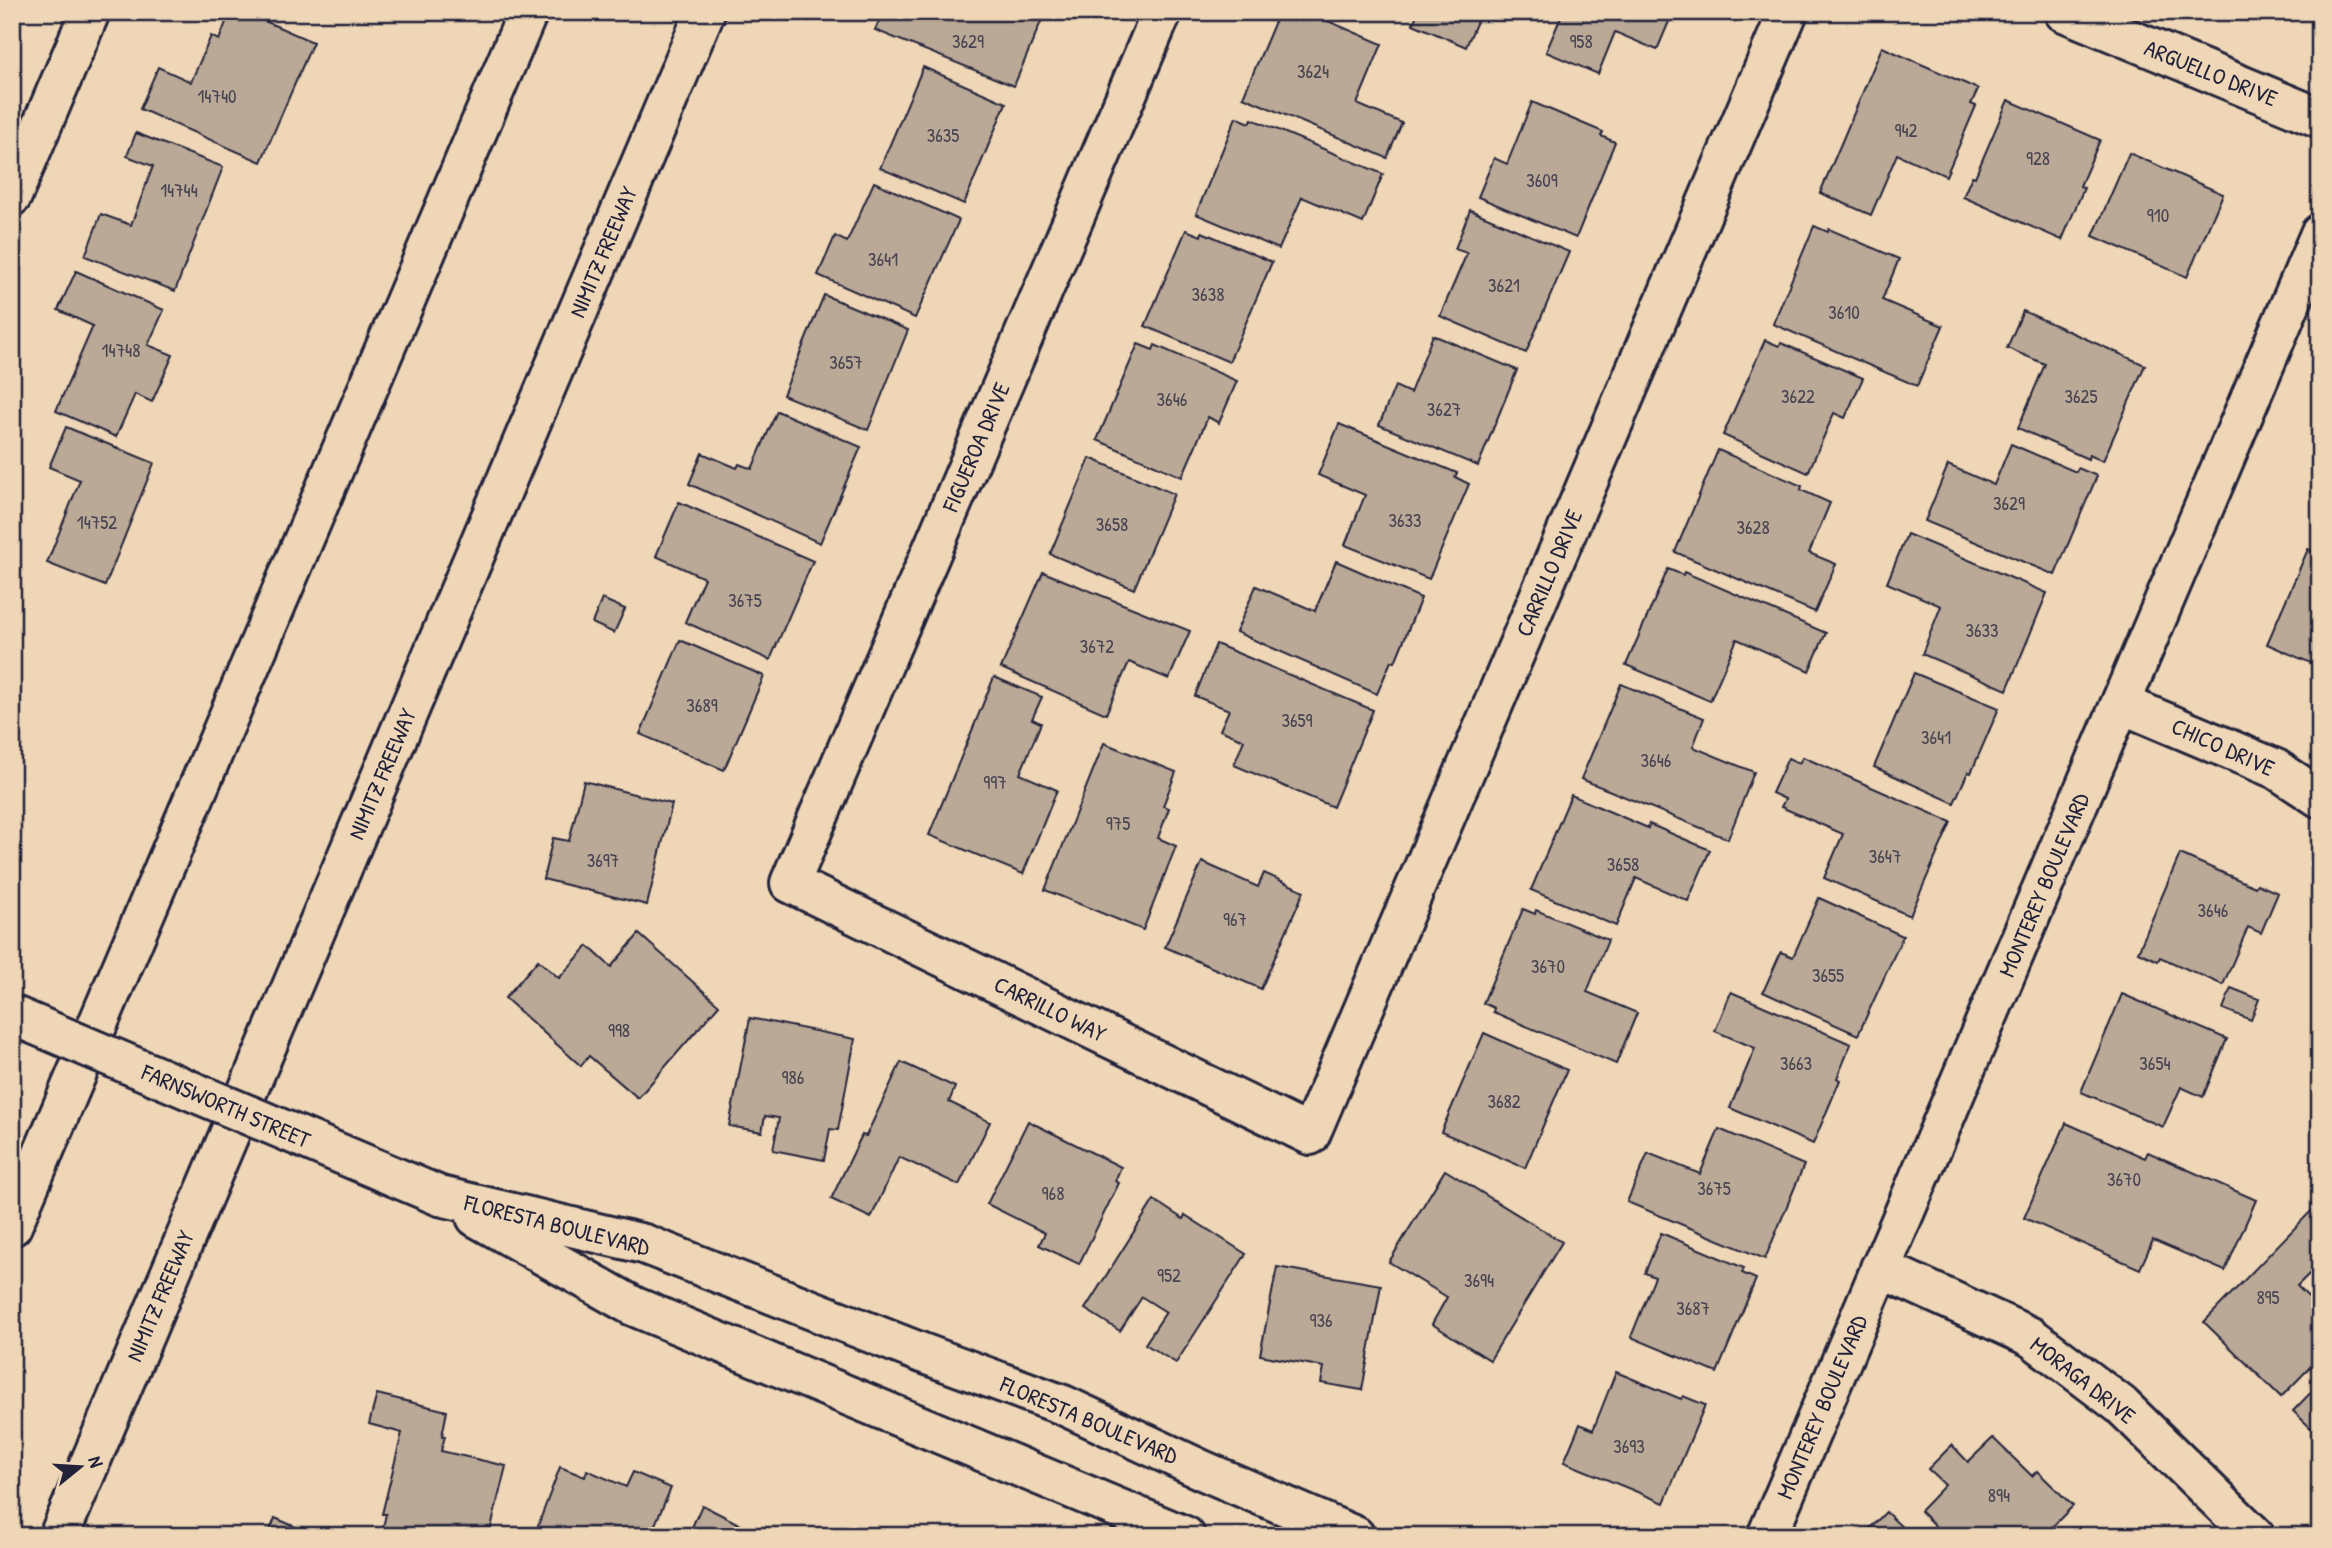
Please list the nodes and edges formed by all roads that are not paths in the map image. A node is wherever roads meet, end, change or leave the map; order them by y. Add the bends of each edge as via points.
1 (90, 12) edge
2 (528, 12) edge
3 (705, 12) edge
4 (1161, 12) edge
5 (1788, 12) edge
6 (2064, 12) edge
7 (2320, 118) edge
8 (12, 196) edge
9 (2320, 234) edge
10 (2122, 704) junction
11 (2320, 798) edge
12 (790, 883) joint
13 (12, 1015) edge
14 (1310, 1135) joint
15 (440, 1196) junction
16 (12, 1226) edge
17 (1880, 1268) junction
18 (1123, 1509) junction
19 (59, 1536) edge
20 (1156, 1536) edge
21 (1185, 1536) edge
22 (1355, 1536) edge
23 (1767, 1536) edge
24 (2255, 1536) edge

1 - 8 main road
2 - 16 main road
3 - 19 main road, NIMITZ FREEWAY
4 - 12 main road, FIGUEROA DRIVE
5 - 14 main road, CARRILLO DRIVE
6 - 7 main road, ARGUELLO DRIVE
9 - 10 main road, MONTEREY BOULEVARD
10 - 11 main road, CHICO DRIVE via 2276,769
10 - 17 main road, MONTEREY BOULEVARD
12 - 14 main road, CARRILLO WAY
13 - 15 main road, FARNSWORTH STREET, bridge
15 - 18 main road, FLORESTA BOULEVARD via 633,1306
15 - 22 main road, FLORESTA BOULEVARD via 644,1244 1063,1405
17 - 23 main road, MONTEREY BOULEVARD
17 - 24 main road, MORAGA DRIVE via 2031,1337 2122,1405
18 - 20 main road
18 - 21 main road, FLORESTA BOULEVARD

